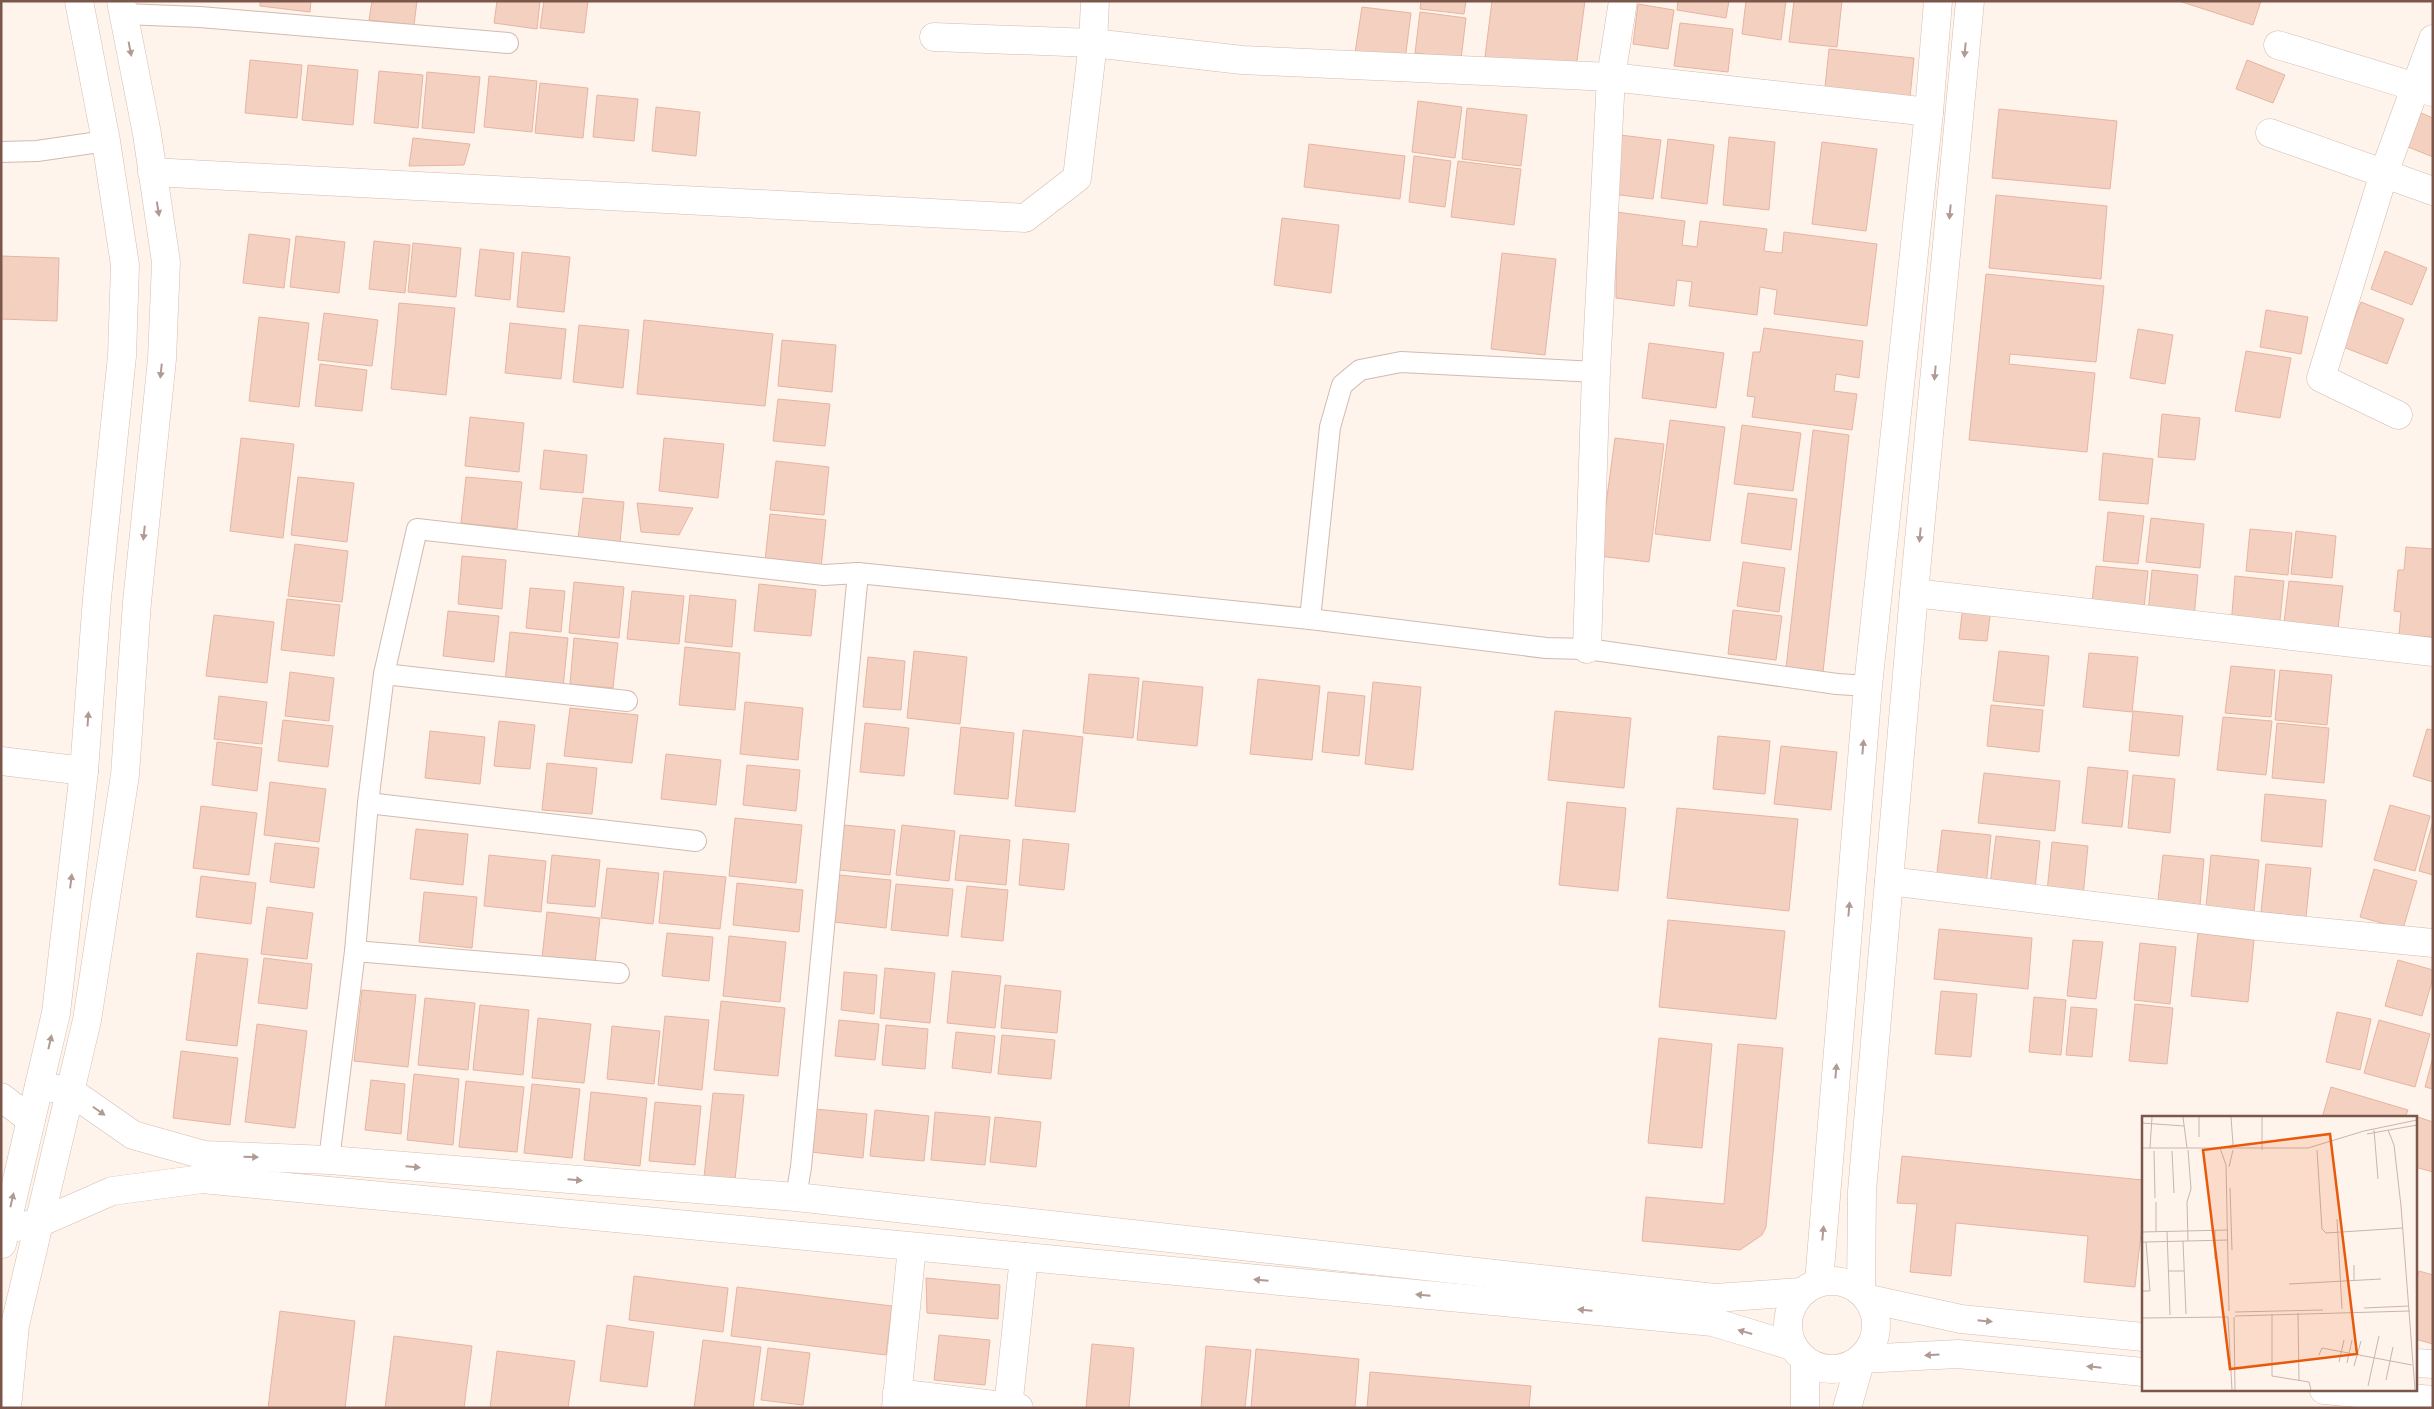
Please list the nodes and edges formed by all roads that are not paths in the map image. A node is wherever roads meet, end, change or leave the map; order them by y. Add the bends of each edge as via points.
1 (79, 1) edge
2 (1095, 1) edge
3 (1623, 1) edge
4 (1938, 1) edge
5 (1970, 1) edge
6 (122, 8) edge
7 (934, 37) dead end
8 (2433, 39) edge
9 (508, 43) dead end
10 (1094, 43) junction
11 (2278, 45) dead end
12 (1611, 77) junction
13 (2424, 89) edge
14 (1929, 112) junction
15 (2270, 133) dead end
16 (106, 141) junction
17 (1, 152) edge
18 (152, 172) junction
19 (2384, 173) junction
20 (2433, 191) edge
21 (1596, 372) junction
22 (2398, 415) dead end
23 (858, 573) junction
24 (1914, 592) junction
25 (1310, 619) junction
26 (1587, 649) junction
27 (2433, 652) edge
28 (384, 674) junction
29 (1868, 686) junction
30 (627, 700) dead end
31 (1, 761) edge
32 (84, 771) junction
33 (368, 802) junction
34 (696, 841) dead end
35 (1889, 881) junction
36 (2433, 943) edge
37 (355, 951) junction
38 (620, 973) dead end
39 (39, 1086) junction
40 (70, 1091) junction
41 (1, 1097) edge
42 (31, 1120) junction
43 (329, 1160) junction
44 (796, 1197) junction
45 (39, 1223) junction
46 (3, 1238) edge
47 (912, 1247) junction
48 (1024, 1257) junction
49 (1810, 1287) junction
50 (1865, 1295) junction
51 (2142, 1337) edge
52 (1798, 1353) junction
53 (1860, 1359) junction
54 (2416, 1363) edge
55 (2433, 1364) edge
56 (2142, 1372) edge
57 (2346, 1392) edge
58 (897, 1400) edge
59 (2433, 1400) edge
60 (1012, 1407) edge
61 (7, 1408) edge
62 (1805, 1408) edge
63 (1847, 1408) edge

1 - 16 street
2 - 10 street
3 - 12 street
4 - 14 street
5 -> 24 street
6 - 9 lane
6 -> 18 street
7 - 10 street
8 - 13 street
10 - 12 street via 1242,60
10 - 18 street via 1077,178 1025,218
11 - 13 street
12 - 14 street
12 - 21 street
13 - 19 street
14 - 29 street
15 - 19 street
16 - 17 lane via 37,152
32 -> 16 street via 96,598 122,356 125,265
18 -> 40 street via 166,262 162,359 137,602 125,775 86,1020
19 - 20 street
19 - 22 street via 2321,378
21 - 25 lane via 1401,362 1360,370 1342,385 1330,427
21 - 26 street
23 - 25 lane
23 - 28 lane via 824,575 418,529
23 - 44 lane via 802,1167
24 - 27 street
24 - 35 street
25 - 26 lane via 1546,648
26 - 29 lane
28 - 30 lane
28 - 33 lane
49 -> 29 street
31 - 32 street
39 -> 32 street via 56,1014
33 - 34 lane
33 - 37 lane
35 - 36 street via 2258,926
35 - 50 street via 1862,1192
37 - 38 lane
37 - 43 lane
39 - 40 street
39 - 42 street
40 -> 43 street via 133,1135 204,1155
40 - 45 street
41 - 42 street
46 -> 42 street
43 -> 44 street
44 - 49 street via 1715,1298
45 - 46 street
45 - 47 street via 112,1191 202,1179
45 - 61 street via 16,1324
47 - 48 street
47 - 58 street
52 -> 48 street via 1712,1322
48 - 60 street
49 - 50 street via 1834,1280 1848,1283
49 - 52 street via 1792,1304 1788,1315 1787,1331
50 -> 51 street via 1961,1319
50 - 53 street via 1875,1313 1876,1331 1871,1346
52 - 53 street via 1819,1368 1832,1370 1847,1367
52 - 62 street
56 -> 53 street via 1958,1354
53 - 63 street
54 - 55 street
57 - 59 street
58 - 60 street

